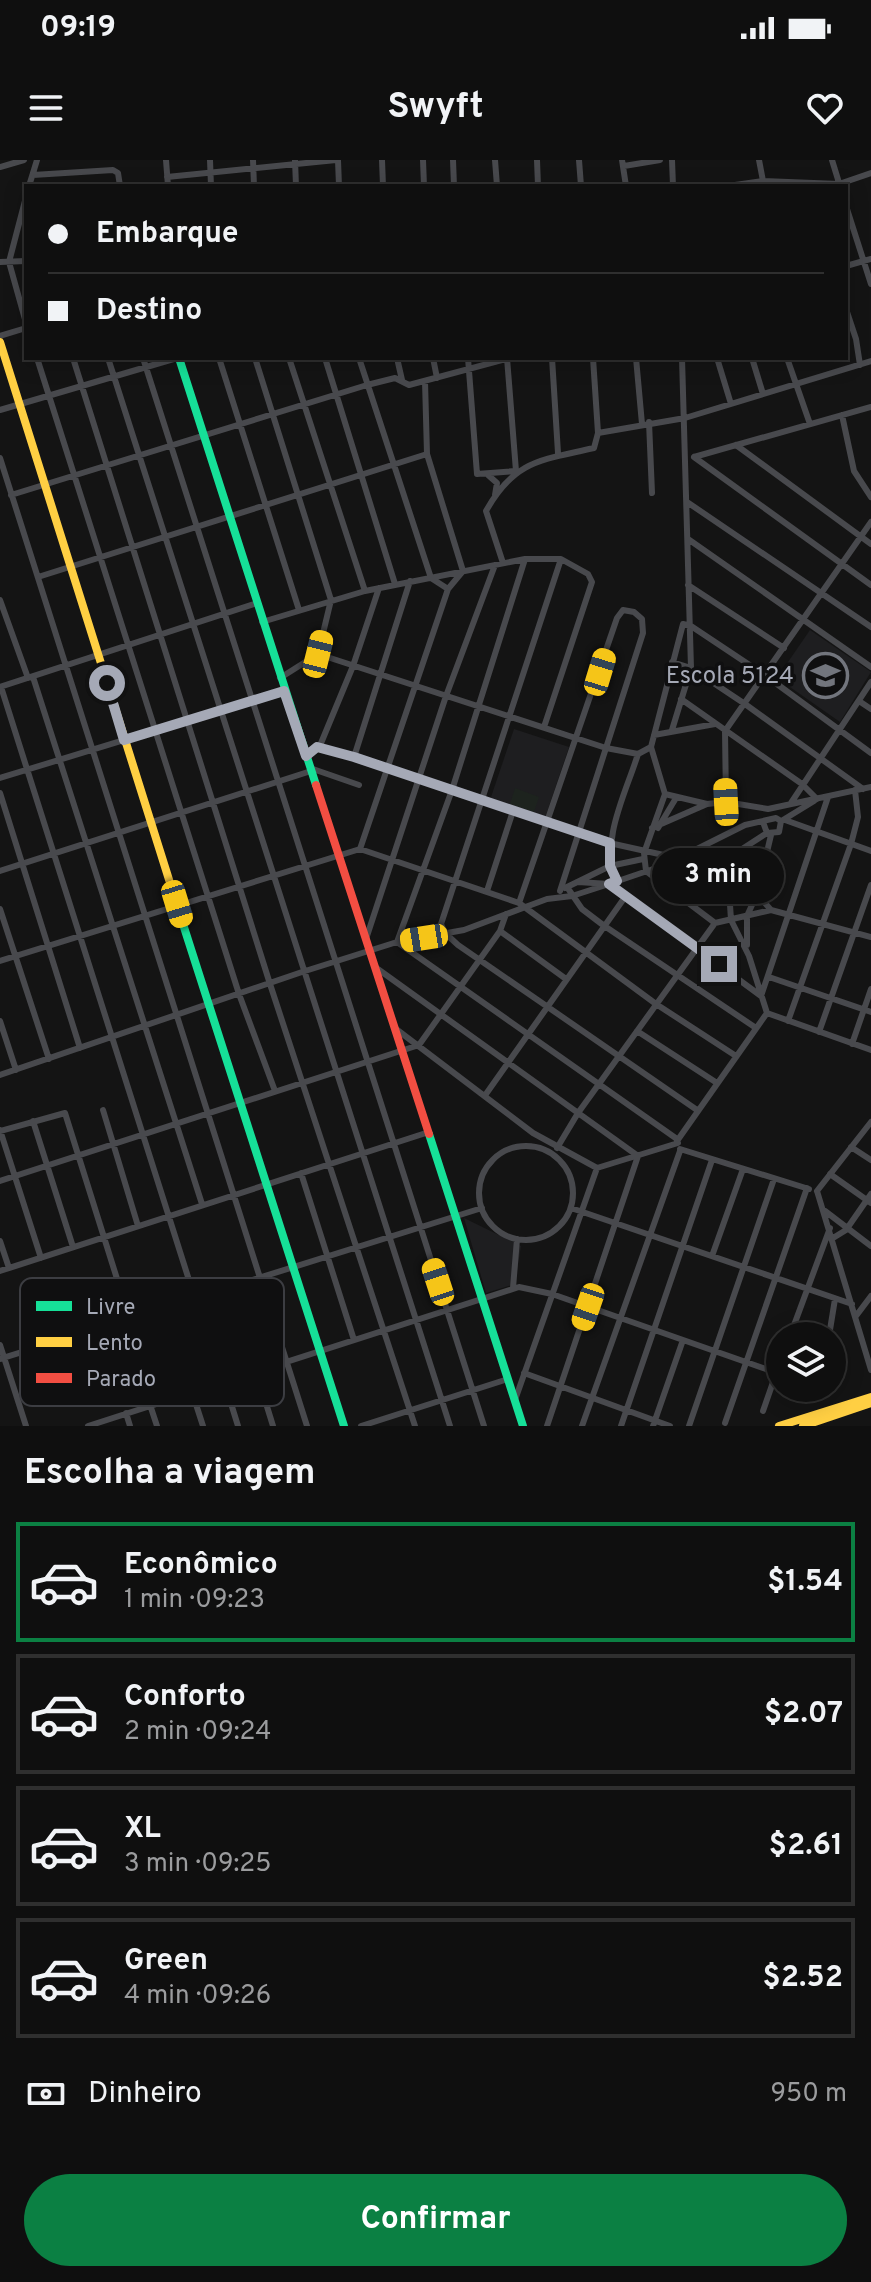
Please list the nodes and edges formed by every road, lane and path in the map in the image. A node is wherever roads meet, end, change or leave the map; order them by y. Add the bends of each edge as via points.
1 (24, 160) edge
2 (37, 160) edge
3 (166, 160) edge
4 (210, 160) edge
5 (253, 160) edge
6 (337, 160) edge
7 (382, 160) edge
8 (423, 160) edge
9 (453, 160) edge
10 (495, 160) edge
11 (537, 160) edge
12 (579, 160) edge
13 (660, 160) edge
14 (672, 160) edge
15 (759, 160) edge
16 (832, 160) edge
17 (327, 161) edge
18 (295, 163) edge
19 (623, 163) edge
20 (0, 167) edge
21 (254, 170) junction
22 (211, 173) junction
23 (871, 173) edge
24 (33, 175) junction
25 (167, 177) junction
26 (763, 181) junction
27 (30, 184) edge
28 (120, 184) edge
29 (168, 184) edge
30 (211, 184) edge
31 (254, 184) edge
32 (296, 184) edge
33 (339, 184) edge
34 (383, 184) edge
35 (424, 184) edge
36 (454, 184) edge
37 (497, 184) edge
38 (538, 184) edge
39 (581, 184) edge
40 (626, 184) edge
41 (673, 184) edge
42 (747, 184) edge
43 (790, 184) edge
44 (840, 184) edge
45 (843, 184) edge
46 (24, 205) edge
47 (848, 213) edge
48 (871, 259) edge
49 (24, 261) edge
50 (0, 262) edge
51 (9, 262) junction
52 (863, 262) junction
53 (848, 266) edge
54 (871, 284) edge
55 (848, 315) edge
56 (24, 318) edge
57 (24, 326) edge
58 (0, 339) edge
59 (38, 360) edge
60 (74, 360) edge
61 (109, 360) edge
62 (144, 360) edge
63 (172, 360) edge
64 (179, 360) edge
65 (220, 360) edge
66 (256, 360) edge
67 (290, 360) edge
68 (326, 360) edge
69 (360, 360) edge
70 (397, 360) edge
71 (433, 360) edge
72 (468, 360) edge
73 (502, 360) edge
74 (508, 360) edge
75 (552, 360) edge
76 (593, 360) edge
77 (636, 360) edge
78 (682, 360) edge
79 (718, 360) edge
80 (753, 360) edge
81 (788, 360) edge
82 (871, 361) edge
83 (860, 365) junction
84 (146, 368) junction
85 (470, 371) junction
86 (114, 378) junction
87 (437, 378) junction
88 (402, 380) junction
89 (425, 381) junction
90 (796, 384) junction
91 (367, 385) junction
92 (81, 386) junction
93 (49, 394) junction
94 (337, 394) junction
95 (763, 394) junction
96 (19, 403) junction
97 (731, 404) junction
98 (303, 405) junction
99 (871, 407) edge
100 (0, 410) edge
101 (273, 415) junction
102 (842, 415) junction
103 (685, 418) junction
104 (646, 423) junction
105 (810, 424) junction
106 (240, 426) junction
107 (598, 433) junction
108 (204, 437) junction
109 (736, 445) junction
110 (172, 446) junction
111 (558, 453) junction
112 (427, 454) junction
113 (142, 457) junction
114 (516, 457) junction
115 (0, 458) edge
116 (690, 458) junction
117 (535, 460) junction
118 (393, 464) junction
119 (108, 468) junction
120 (516, 471) junction
121 (477, 474) junction
122 (361, 475) junction
123 (76, 476) junction
124 (3, 477) edge
125 (329, 485) junction
126 (43, 486) junction
127 (652, 493) dead end
128 (11, 495) junction
129 (296, 496) junction
130 (871, 497) edge
131 (687, 502) junction
132 (266, 505) junction
133 (488, 507) junction
134 (228, 517) junction
135 (871, 522) edge
136 (198, 527) junction
137 (860, 536) junction
138 (165, 538) junction
139 (688, 539) junction
140 (871, 544) edge
141 (134, 548) junction
142 (101, 558) junction
143 (525, 559) junction
144 (561, 559) junction
145 (499, 564) junction
146 (842, 564) junction
147 (70, 567) junction
148 (463, 571) junction
149 (38, 577) junction
150 (431, 578) junction
151 (410, 581) junction
152 (395, 584) junction
153 (688, 585) junction
154 (871, 585) edge
155 (379, 588) junction
156 (448, 589) junction
157 (365, 591) junction
158 (822, 592) junction
159 (0, 600) edge
160 (331, 600) junction
161 (257, 603) junction
162 (299, 610) junction
163 (226, 614) junction
164 (804, 621) junction
165 (262, 622) junction
166 (193, 625) junction
167 (691, 626) junction
168 (871, 627) edge
169 (160, 636) junction
170 (130, 645) junction
171 (784, 648) junction
172 (318, 654) junction
173 (99, 655) junction
174 (672, 662) junction
175 (67, 665) junction
176 (353, 666) junction
177 (871, 667) edge
178 (691, 668) junction
179 (380, 674) junction
180 (766, 676) junction
181 (30, 677) junction
182 (280, 678) junction
183 (871, 682) edge
184 (413, 686) junction
185 (1, 687) edge
186 (284, 691) junction
187 (446, 696) junction
188 (681, 699) junction
189 (254, 700) junction
190 (859, 701) junction
191 (745, 704) junction
192 (479, 707) junction
193 (871, 709) edge
194 (221, 710) junction
195 (510, 718) junction
196 (187, 720) junction
197 (715, 724) junction
198 (544, 727) junction
199 (840, 728) junction
200 (156, 730) junction
201 (672, 730) junction
202 (725, 731) junction
203 (654, 735) junction
204 (574, 738) junction
205 (124, 740) junction
206 (651, 747) junction
207 (319, 748) junction
208 (606, 748) junction
209 (93, 749) junction
210 (871, 753) edge
211 (638, 754) junction
212 (306, 756) junction
213 (354, 757) junction
214 (820, 757) junction
215 (59, 759) junction
216 (386, 768) junction
217 (27, 769) junction
218 (310, 769) junction
219 (0, 778) edge
220 (417, 779) junction
221 (280, 780) junction
222 (802, 784) junction
223 (359, 785) dead end
224 (863, 789) edge
225 (452, 790) junction
226 (247, 791) junction
227 (0, 793) edge
228 (665, 794) junction
229 (828, 797) junction
230 (676, 798) junction
231 (817, 799) junction
232 (482, 800) junction
233 (726, 802) junction
234 (214, 803) junction
235 (791, 803) junction
236 (707, 804) junction
237 (513, 811) junction
238 (184, 813) junction
239 (783, 820) junction
240 (547, 822) junction
241 (763, 822) junction
242 (152, 824) junction
243 (655, 828) junction
244 (577, 832) junction
245 (815, 833) junction
246 (120, 834) junction
247 (769, 834) junction
248 (610, 843) junction
249 (851, 844) junction
250 (85, 846) junction
251 (360, 849) junction
252 (871, 851) edge
253 (337, 854) junction
254 (54, 855) junction
255 (643, 856) junction
256 (679, 858) junction
257 (392, 859) junction
258 (307, 863) junction
259 (24, 864) junction
260 (610, 866) junction
261 (424, 869) junction
262 (0, 871) edge
263 (646, 871) junction
264 (274, 873) junction
265 (455, 880) junction
266 (617, 881) junction
267 (578, 882) junction
268 (240, 884) junction
269 (609, 884) junction
270 (871, 885) edge
271 (564, 889) junction
272 (487, 891) junction
273 (210, 894) junction
274 (757, 894) junction
275 (572, 896) junction
276 (625, 897) junction
277 (547, 899) junction
278 (177, 904) junction
279 (522, 906) junction
280 (0, 909) edge
281 (771, 910) junction
282 (506, 914) junction
283 (143, 915) junction
284 (747, 916) junction
285 (790, 916) junction
286 (731, 920) junction
287 (715, 923) junction
288 (603, 925) junction
289 (112, 926) junction
290 (823, 927) junction
291 (500, 931) junction
292 (445, 933) junction
293 (855, 934) junction
294 (80, 935) junction
295 (871, 937) edge
296 (365, 940) junction
297 (397, 942) junction
298 (47, 945) junction
299 (697, 949) junction
300 (369, 951) junction
301 (585, 952) junction
302 (15, 956) junction
303 (749, 956) junction
304 (0, 961) edge
305 (336, 961) junction
306 (479, 961) junction
307 (374, 967) junction
308 (302, 972) junction
309 (676, 976) junction
310 (769, 977) junction
311 (566, 979) junction
312 (270, 984) junction
313 (798, 987) junction
314 (460, 988) junction
315 (871, 989) edge
316 (239, 994) junction
317 (761, 996) junction
318 (830, 998) junction
319 (208, 1004) junction
320 (656, 1004) junction
321 (547, 1007) junction
322 (867, 1011) edge
323 (767, 1013) junction
324 (441, 1015) junction
325 (174, 1016) junction
326 (0, 1021) edge
327 (788, 1021) junction
328 (144, 1027) junction
329 (756, 1028) junction
330 (396, 1029) junction
331 (637, 1031) junction
332 (819, 1032) junction
333 (527, 1036) junction
334 (111, 1038) junction
335 (852, 1044) junction
336 (419, 1045) junction
337 (80, 1048) junction
338 (403, 1050) junction
339 (871, 1050) edge
340 (736, 1056) junction
341 (619, 1058) junction
342 (49, 1059) junction
343 (367, 1061) junction
344 (509, 1062) junction
345 (16, 1070) junction
346 (335, 1072) junction
347 (0, 1075) edge
348 (303, 1083) junction
349 (717, 1083) junction
350 (599, 1086) junction
351 (275, 1091) junction
352 (486, 1094) junction
353 (239, 1103) junction
354 (103, 1110) dead end
355 (697, 1110) junction
356 (578, 1113) junction
357 (207, 1114) junction
358 (33, 1121) junction
359 (871, 1122) edge
360 (175, 1124) junction
361 (0, 1130) edge
362 (429, 1132) junction
363 (142, 1135) junction
364 (393, 1143) junction
365 (678, 1144) junction
366 (112, 1145) junction
367 (851, 1147) junction
368 (555, 1151) junction
369 (362, 1153) junction
370 (80, 1155) junction
371 (638, 1156) junction
372 (712, 1160) junction
373 (871, 1160) edge
374 (330, 1164) junction
375 (47, 1165) junction
376 (597, 1168) junction
377 (743, 1169) junction
378 (301, 1173) junction
379 (830, 1174) junction
380 (15, 1176) junction
381 (774, 1179) junction
382 (0, 1181) edge
383 (265, 1185) junction
384 (807, 1188) junction
385 (817, 1191) junction
386 (233, 1195) junction
387 (870, 1199) edge
388 (202, 1204) junction
389 (482, 1208) junction
390 (571, 1208) junction
391 (825, 1211) junction
392 (582, 1212) junction
393 (455, 1215) junction
394 (169, 1216) junction
395 (616, 1224) junction
396 (420, 1225) junction
397 (138, 1226) junction
398 (830, 1228) junction
399 (846, 1230) junction
400 (649, 1234) junction
401 (106, 1236) junction
402 (389, 1236) junction
403 (833, 1238) junction
404 (517, 1239) junction
405 (0, 1241) edge
406 (683, 1246) junction
407 (871, 1246) edge
408 (73, 1247) junction
409 (355, 1247) junction
410 (327, 1256) junction
411 (712, 1256) junction
412 (41, 1258) junction
413 (744, 1267) junction
414 (9, 1268) junction
415 (291, 1269) junction
416 (0, 1271) edge
417 (776, 1277) junction
418 (116, 1278) edge
419 (187, 1278) edge
420 (261, 1278) joint
421 (513, 1288) junction
422 (807, 1288) junction
423 (552, 1294) junction
424 (871, 1296) edge
425 (482, 1298) junction
426 (835, 1299) junction
427 (852, 1304) junction
428 (588, 1307) junction
429 (447, 1310) junction
430 (856, 1316) junction
431 (620, 1317) junction
432 (416, 1320) junction
433 (795, 1322) edge
434 (831, 1322) edge
435 (654, 1330) junction
436 (382, 1331) junction
437 (354, 1340) junction
438 (683, 1340) junction
439 (0, 1345) edge
440 (715, 1351) junction
441 (284, 1352) edge
442 (319, 1352) junction
443 (2, 1358) edge
444 (287, 1362) junction
445 (745, 1362) junction
446 (284, 1363) edge
447 (766, 1369) edge
448 (871, 1370) edge
449 (524, 1373) junction
450 (508, 1379) junction
451 (561, 1385) junction
452 (473, 1389) junction
453 (593, 1397) junction
454 (871, 1397) edge
455 (442, 1400) junction
456 (515, 1400) junction
457 (767, 1402) edge
458 (871, 1403) edge
459 (150, 1406) joint
460 (197, 1406) edge
461 (232, 1406) edge
462 (267, 1406) edge
463 (626, 1409) junction
464 (410, 1411) junction
465 (763, 1411) dead end
466 (126, 1413) junction
467 (654, 1423) edge
468 (725, 1423) dead end
469 (377, 1424) edge
470 (97, 1425) edge
471 (26, 1426) edge
472 (88, 1426) edge
473 (130, 1426) edge
474 (157, 1426) edge
475 (203, 1426) edge
476 (238, 1426) edge
477 (273, 1426) edge
478 (307, 1426) edge
479 (344, 1426) edge
480 (361, 1426) edge
481 (415, 1426) edge
482 (450, 1426) edge
483 (484, 1426) edge
484 (523, 1426) edge
485 (547, 1426) edge
486 (582, 1426) edge
487 (621, 1426) edge
488 (670, 1426) edge
489 (689, 1426) edge
490 (779, 1426) edge
491 (803, 1426) edge

1 - 20 street
2 - 24 street
3 - 25 street
4 - 22 street
5 - 21 street
6 - 17 street
6 - 33 street
7 - 34 street
8 - 35 street
9 - 36 street
10 - 37 street
11 - 38 street
12 - 39 street
13 - 19 street
14 - 41 street
15 - 26 street
16 - 44 street
17 - 18 street
18 - 21 street
18 - 32 street
19 - 40 street
21 - 22 street
21 - 31 street
22 - 25 street
22 - 30 street
23 - 45 street
24 - 27 street
24 - 28 street via 113,170
25 - 29 street
26 - 42 street
26 - 43 street
46 - 51 street
47 - 52 street
48 - 52 street
49 - 51 street
50 - 51 street
51 - 56 street
52 - 53 street
52 - 54 street
55 - 83 street
57 - 58 street
58 - 96 street
59 - 93 street
60 - 92 street
61 - 86 street
62 - 84 street
63 - 84 street
64 - 108 street
65 - 106 street
66 - 101 street
67 - 98 street
68 - 94 street
69 - 91 street
70 - 88 street
71 - 87 street
72 - 85 street
73 - 85 street
74 - 114 street
75 - 111 street
76 - 107 street
77 - 104 street
78 - 103 street
79 - 97 street
80 - 95 street
81 - 90 street
82 - 83 street
83 - 90 street
84 - 86 street
84 - 110 street
85 - 87 street
85 - 121 street
86 - 92 street
86 - 113 street
87 - 89 street
88 - 89 street via 409,385
88 - 91 street
89 - 112 street
90 - 95 street
90 - 105 street
91 - 94 street
91 - 118 street
92 - 93 street
92 - 119 street
93 - 96 street
93 - 123 street
94 - 98 street
94 - 122 street
95 - 97 street
96 - 100 street
96 - 126 street
97 - 103 street
98 - 101 street
98 - 125 street
99 - 102 street
101 - 106 street
101 - 129 street
102 - 105 street
102 - 130 street via 854,471
103 - 104 street
103 - 116 street
104 - 107 street
104 - 127 street
105 - 109 street
106 - 108 street
106 - 132 street
107 - 111 street via 594,448
108 - 110 street
108 - 134 street
109 - 116 street
109 - 137 street
110 - 113 street
110 - 136 street
111 - 117 street
112 - 118 street
112 - 148 street
113 - 119 street
113 - 138 street
114 - 117 street
114 - 120 street
115 - 124 street
116 - 131 street
116 - 146 street
117 - 120 street
118 - 122 street
118 - 150 street
119 - 123 street
119 - 141 street
120 - 121 street
120 - 133 street
121 - 133 street via 489,475 497,483
122 - 125 street
122 - 152 street
123 - 126 street
123 - 142 street
124 - 128 street
125 - 129 street
125 - 157 street
126 - 128 street
126 - 147 street
128 - 149 street
129 - 132 street
129 - 160 street
131 - 139 street
131 - 158 street
132 - 134 street
132 - 162 street
133 - 145 street
134 - 136 street
134 - 161 street
135 - 137 street
136 - 138 street
136 - 163 street
137 - 140 street
137 - 146 street
138 - 141 street
138 - 166 street
139 - 153 street
139 - 164 street
141 - 142 street
141 - 169 street
142 - 147 street
142 - 170 street
143 - 144 street
143 - 145 street
143 - 192 street
144 - 195 street
144 - 198 street via 588,574 592,582
145 - 148 street
145 - 187 street
146 - 154 street
146 - 158 street
147 - 149 street
147 - 173 street
148 - 150 street
148 - 156 street
149 - 175 street
150 - 151 street
150 - 156 street
151 - 152 street
151 - 179 street
152 - 155 street
153 - 167 street
153 - 171 street
155 - 157 street
155 - 176 street
156 - 184 street
157 - 160 street
158 - 164 street
158 - 168 street
159 - 181 street
160 - 162 street
160 - 172 street
161 - 163 street
161 - 165 street
162 - 165 street
163 - 166 street
163 - 189 street
164 - 171 street
164 - 177 street
165 - 182 street
166 - 169 street
166 - 194 street
167 - 174 street via 681,626
167 - 178 street
167 - 180 street
169 - 170 street
169 - 196 street
170 - 173 street
170 - 200 street
171 - 180 street
172 - 176 street
172 - 182 street
173 - 175 street
173 - 205 street
174 - 178 street
174 - 203 street
175 - 181 street
175 - 209 street
176 - 179 street
176 - 207 street
178 - 188 street
178 - 191 street
179 - 184 street
179 - 213 street
180 - 191 street
180 - 199 street
181 - 185 street
181 - 215 street
182 - 186 street
183 - 190 street
184 - 187 street
184 - 216 street
185 - 217 street
186 - 189 street
186 - 212 street
187 - 192 street
187 - 220 street
188 - 197 street
188 - 201 street
189 - 194 street
189 - 221 street
190 - 193 street
190 - 199 street
191 - 202 street
191 - 214 street
192 - 195 street
192 - 225 street
194 - 196 street
194 - 226 street
195 - 198 street
195 - 232 street
196 - 200 street
196 - 234 street
197 - 201 street
197 - 202 street
198 - 204 street
199 - 210 street
199 - 214 street
200 - 205 street
200 - 238 street
201 - 203 street
202 - 222 street
202 - 233 street
203 - 206 street
204 - 208 street
204 - 208 street via 619,614 634,612 642,619 643,633
204 - 240 street
205 - 209 street
205 - 242 street
206 - 211 street
206 - 228 street
207 - 212 street
207 - 213 street
208 - 211 street
208 - 244 street
209 - 215 street
209 - 246 street
211 - 248 street
212 - 218 street
213 - 216 street
214 - 222 street
214 - 224 street
215 - 217 street
215 - 250 street
216 - 220 street
216 - 251 street
217 - 219 street
217 - 254 street
218 - 221 street
218 - 223 street
218 - 253 street
220 - 225 street
220 - 257 street
221 - 226 street
221 - 258 street
222 - 231 street
222 - 235 street
224 - 229 street
224 - 249 street
225 - 232 street
225 - 261 street
226 - 234 street
226 - 264 street
227 - 259 street
228 - 230 street
228 - 243 street
229 - 231 street
229 - 245 street
230 - 236 street
230 - 243 street
231 - 235 street
231 - 239 street
232 - 237 street
232 - 265 street
233 - 235 street via 768,809
233 - 236 street
234 - 238 street
234 - 268 street
236 - 243 street
237 - 240 street
237 - 272 street
238 - 242 street
238 - 273 street
239 - 241 street
239 - 245 street
239 - 247 street via 779,832
240 - 244 street
240 - 279 street
241 - 247 street
241 - 256 street via 745,825
242 - 246 street
242 - 278 street
243 - 255 street
244 - 248 street
244 - 271 street
245 - 249 street
245 - 285 street
246 - 250 street
246 - 283 street
247 - 274 street
247 - 286 street via 736,853 730,865
248 - 255 street
248 - 260 street
249 - 252 street
249 - 290 street
250 - 254 street
250 - 289 street
251 - 253 street
251 - 257 street
253 - 258 street
253 - 296 street
254 - 259 street
254 - 294 street
255 - 256 street
255 - 260 street
255 - 263 street
256 - 263 street
257 - 261 street
257 - 296 street
258 - 264 street
258 - 305 street
259 - 262 street
259 - 298 street
260 - 266 street
260 - 267 street
261 - 265 street
261 - 297 street
263 - 266 street
263 - 287 street
264 - 268 street
264 - 308 street
265 - 272 street
265 - 292 street via 442,916
266 - 269 street
267 - 269 street
267 - 271 street
268 - 273 street
268 - 312 street
269 - 275 street
269 - 276 street
270 - 293 street
271 - 275 street
271 - 277 street
272 - 279 street
273 - 278 street
273 - 316 street
274 - 281 street
274 - 284 street
275 - 277 street
275 - 288 street
276 - 288 street
276 - 299 street
277 - 279 street
278 - 283 street
278 - 319 street
279 - 282 street
279 - 301 street
280 - 302 street
281 - 284 street
281 - 285 street
282 - 291 street
282 - 292 street
283 - 289 street
283 - 325 street
284 - 286 street
284 - 303 street
285 - 290 street
285 - 310 street
286 - 287 street
286 - 303 street
287 - 299 street
288 - 301 street
288 - 309 street
289 - 294 street
289 - 328 street
290 - 293 street
290 - 313 street
291 - 306 street
291 - 311 street
292 - 297 street
292 - 306 street
293 - 295 street
293 - 318 street
294 - 298 street
294 - 334 street
296 - 300 street
297 - 300 street
297 - 314 street
298 - 302 street
298 - 337 street
299 - 309 street
299 - 317 street
300 - 305 street
300 - 307 street
301 - 311 street
301 - 320 street
302 - 304 street
302 - 342 street
303 - 317 street
305 - 308 street
305 - 343 street
306 - 314 street
306 - 321 street
307 - 324 street
307 - 330 street
308 - 312 street
308 - 346 street
309 - 320 street
309 - 329 street
310 - 313 street
310 - 317 street
311 - 321 street
312 - 316 street
312 - 348 street
313 - 318 street
313 - 327 street
314 - 324 street
314 - 333 street
315 - 322 street
316 - 319 street
316 - 351 street
317 - 323 street
318 - 322 street
318 - 332 street
319 - 325 street
319 - 353 street
320 - 331 street
320 - 340 street
321 - 333 street
321 - 341 street
322 - 335 street
323 - 327 street
323 - 329 street
324 - 336 street
324 - 344 street
325 - 328 street
325 - 357 street
326 - 345 street
327 - 332 street
328 - 334 street
328 - 360 street
329 - 340 street
330 - 336 street
330 - 338 street
331 - 341 street
331 - 349 street
332 - 335 street
333 - 344 street
333 - 350 street
334 - 337 street
334 - 363 street
335 - 339 street
336 - 338 street
336 - 352 street
337 - 342 street
338 - 343 street
338 - 362 street
340 - 349 street
341 - 350 street
341 - 355 street
342 - 345 street
343 - 346 street
343 - 364 street
344 - 352 street
344 - 356 street
345 - 347 street
346 - 348 street
346 - 369 street
348 - 351 street
348 - 374 street
349 - 355 street
350 - 356 street
350 - 365 street
351 - 353 street
352 - 368 street
353 - 357 street
353 - 383 street
354 - 366 street
355 - 365 street
356 - 368 street
356 - 371 street
357 - 360 street
357 - 386 street
358 - 361 street
358 - 370 street via 65,1113
358 - 375 street
359 - 367 street
360 - 363 street
360 - 388 street
361 - 380 street
362 - 364 street
362 - 393 street
363 - 366 street
363 - 394 street
364 - 369 street
364 - 396 street
365 - 371 street
365 - 372 street
365 - 400 street
366 - 370 street
366 - 397 street
367 - 373 street
367 - 379 street
368 - 376 street
368 - 389 street via 526,1146 499,1155 482,1178
368 - 390 street via 569,1173
369 - 374 street
369 - 402 street
370 - 375 street
370 - 401 street
371 - 376 street
371 - 395 street
372 - 377 street
372 - 406 street
374 - 378 street
374 - 409 street
375 - 380 street
375 - 408 street
376 - 392 street
377 - 381 street
377 - 411 street
378 - 383 street
378 - 410 street
379 - 385 street
379 - 387 street
380 - 382 street
380 - 412 street
381 - 384 street
381 - 413 street
383 - 386 street
383 - 415 street
384 - 385 street
384 - 417 street
385 - 391 street
386 - 388 street
386 - 420 street
387 - 399 street
388 - 394 street
389 - 393 street
389 - 404 street via 499,1231
390 - 392 street
390 - 404 street via 554,1231 541,1238
391 - 398 street
391 - 399 street
392 - 395 street
392 - 423 street
393 - 396 street
393 - 425 street
394 - 397 street
394 - 419 street
395 - 400 street
395 - 428 street
396 - 402 street
396 - 429 street
397 - 401 street
398 - 403 street
398 - 422 street
399 - 403 street
399 - 407 street
400 - 406 street
400 - 431 street
401 - 408 street
401 - 418 street
402 - 409 street
402 - 432 street
403 - 427 street
404 - 421 street
405 - 414 street
406 - 411 street
406 - 435 street
408 - 412 street
409 - 410 street
409 - 436 street
410 - 415 street
410 - 437 street
411 - 413 street
412 - 414 street
413 - 417 street
413 - 440 street
414 - 416 street
415 - 420 street
415 - 442 street
417 - 422 street
417 - 445 street
421 - 423 street
421 - 425 street
422 - 426 street
422 - 433 street
423 - 428 street
423 - 449 street
424 - 430 street
425 - 429 street
425 - 450 street
426 - 427 street
426 - 434 street
427 - 430 street
428 - 431 street
428 - 451 street
429 - 432 street
429 - 452 street
430 - 448 street
431 - 435 street
431 - 453 street
432 - 436 street
432 - 455 street
435 - 438 street
435 - 463 street
436 - 437 street
436 - 464 street
437 - 442 street
438 - 440 street
438 - 467 street
439 - 443 street
440 - 445 street
440 - 489 street
441 - 444 street
442 - 444 street
442 - 479 street
443 - 471 street
444 - 446 street
444 - 478 street
445 - 447 street
445 - 468 street
449 - 451 street
449 - 456 street
450 - 452 street
450 - 456 street
451 - 453 street
451 - 485 street
452 - 455 street
452 - 483 street
453 - 463 street
453 - 486 street
454 - 490 street
455 - 464 street
455 - 482 street
456 - 484 street
457 - 465 street
458 - 491 street
459 - 466 street
459 - 474 street
460 - 475 street
461 - 476 street
462 - 477 street
463 - 467 street
463 - 487 street
464 - 469 street
464 - 481 street
466 - 470 street
466 - 473 street
467 - 488 street
469 - 480 street
470 - 472 street

